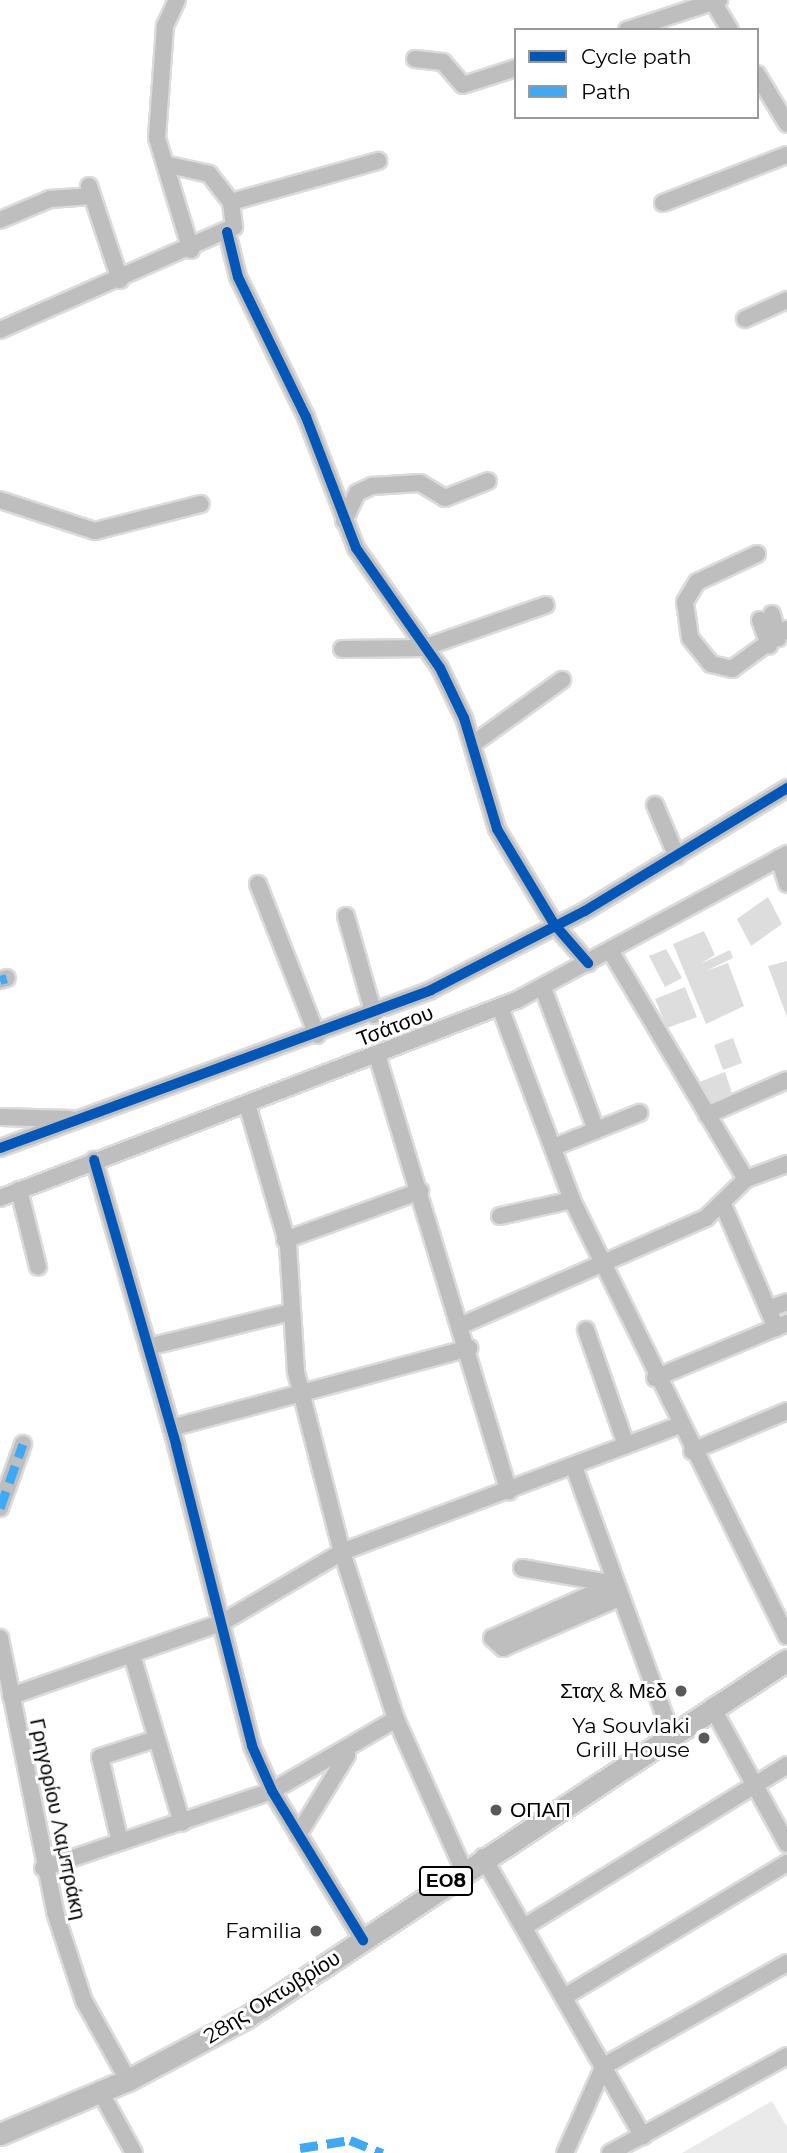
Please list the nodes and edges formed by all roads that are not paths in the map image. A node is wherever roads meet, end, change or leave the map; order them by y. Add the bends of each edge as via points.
1 (177, 0) edge
2 (715, 1) edge
3 (633, 28) edge
4 (729, 28) edge
5 (415, 59) dead end
6 (514, 69) edge
7 (759, 77) edge
8 (787, 124) edge
9 (787, 155) edge
10 (378, 161) dead end
11 (165, 164) junction
12 (231, 202) junction
13 (663, 203) dead end
14 (0, 220) edge
15 (227, 232) junction
16 (191, 250) junction
17 (120, 280) junction
18 (787, 300) edge
19 (745, 319) dead end
20 (0, 330) edge
21 (488, 481) dead end
22 (0, 500) edge
23 (201, 504) dead end
24 (344, 521) junction
25 (757, 554) dead end
26 (546, 605) dead end
27 (766, 617) dead end
28 (778, 637) edge
29 (423, 648) junction
30 (342, 649) dead end
31 (562, 680) dead end
32 (472, 744) junction
33 (787, 788) edge
34 (655, 805) dead end
35 (783, 856) edge
36 (677, 857) junction
37 (258, 884) dead end
38 (787, 884) edge
39 (346, 916) dead end
40 (555, 924) junction
41 (611, 952) junction
42 (588, 963) junction
43 (543, 988) junction
44 (500, 1007) junction
45 (374, 1015) junction
46 (317, 1035) junction
47 (377, 1055) junction
48 (787, 1080) edge
49 (247, 1104) junction
50 (639, 1113) dead end
51 (707, 1115) junction
52 (0, 1117) edge
53 (80, 1119) junction
54 (596, 1130) junction
55 (554, 1147) junction
56 (0, 1148) edge
57 (94, 1160) junction
58 (787, 1164) edge
59 (746, 1179) junction
60 (19, 1190) junction
61 (420, 1191) junction
62 (0, 1198) edge
63 (572, 1200) junction
64 (724, 1207) junction
65 (500, 1216) dead end
66 (285, 1240) junction
67 (37, 1266) dead end
68 (604, 1268) junction
69 (787, 1302) edge
70 (768, 1309) junction
71 (290, 1312) junction
72 (462, 1325) junction
73 (781, 1325) edge
74 (586, 1330) dead end
75 (148, 1347) junction
76 (469, 1348) junction
77 (655, 1378) junction
78 (301, 1397) junction
79 (787, 1411) edge
80 (679, 1425) junction
81 (171, 1428) junction
82 (23, 1444) dead end
83 (626, 1446) junction
84 (692, 1451) junction
85 (575, 1466) junction
86 (509, 1491) junction
87 (0, 1508) edge
88 (342, 1552) junction
89 (522, 1568) dead end
90 (616, 1591) junction
91 (221, 1623) junction
92 (787, 1636) edge
93 (0, 1638) edge
94 (132, 1654) junction
95 (787, 1660) edge
96 (11, 1696) junction
97 (712, 1707) junction
98 (0, 1718) edge
99 (396, 1719) junction
100 (16, 1730) junction
101 (671, 1734) junction
102 (156, 1739) junction
103 (351, 1747) junction
104 (787, 1765) edge
105 (753, 1785) junction
106 (272, 1791) junction
107 (182, 1823) junction
108 (298, 1835) junction
109 (120, 1842) junction
110 (787, 1844) edge
111 (483, 1857) junction
112 (787, 1863) edge
113 (43, 1868) junction
114 (463, 1869) junction
115 (524, 1927) junction
116 (363, 1940) junction
117 (787, 1963) edge
118 (564, 1997) junction
119 (787, 2056) edge
120 (604, 2066) junction
121 (128, 2080) junction
122 (101, 2093) junction
123 (0, 2134) edge
124 (643, 2136) junction
125 (134, 2153) edge
126 (565, 2153) edge
127 (610, 2153) edge

1 - 11 street via 165,26 158,112 158,149
2 - 3 street
2 - 4 street
5 - 6 street via 443,62 463,85
7 - 8 street
9 - 13 street
10 - 12 street
11 - 12 street via 209,174
11 - 16 street
12 - 15 street via 234,227
14 - 17 street via 50,200 91,191
15 - 16 street
15 - 24 street via 238,277 306,417
16 - 17 street
17 - 20 street
18 - 19 street
21 - 24 street via 445,498 420,484 372,486 356,493
22 - 23 street via 103,531
24 - 29 street via 366,567
25 - 28 street via 713,570 685,602 690,638 719,670 732,669
26 - 29 street
27 - 28 street
29 - 30 street
29 - 32 street via 452,689
31 - 32 street
32 - 40 street via 497,830
33 - 36 street
34 - 36 street
35 - 38 street
35 - 41 street, Τσάτσου
36 - 40 street
37 - 46 street
39 - 45 street
40 - 42 street
40 - 45 street
41 - 42 street, Τσάτσου
41 - 51 street
42 - 43 street, Τσάτσου
43 - 44 street, Τσάτσου
43 - 54 street
44 - 47 street, Τσάτσου
44 - 55 street
45 - 46 street
46 - 53 street
47 - 49 street, Τσάτσου
47 - 61 street
48 - 51 street
49 - 57 street, Τσάτσου
49 - 66 street
50 - 54 street
51 - 59 street
52 - 53 street
53 - 56 street
54 - 55 street
55 - 63 street
57 - 60 street, Τσάτσου
57 - 75 street
58 - 59 street
59 - 64 street
60 - 62 street, Τσάτσου
60 - 67 street
61 - 66 street
61 - 72 street
63 - 65 street
63 - 68 street
64 - 68 street
64 - 70 street
66 - 71 street
68 - 72 street
68 - 77 street
69 - 70 street
70 - 73 street
71 - 75 street
71 - 78 street
72 - 76 street
73 - 77 street
74 - 83 street
75 - 81 street
76 - 78 street
76 - 86 street
77 - 80 street
78 - 81 street
78 - 88 street
79 - 84 street
80 - 83 street
80 - 84 street
81 - 91 street
82 - 87 street
83 - 85 street
84 - 92 street
85 - 86 street
85 - 90 street
86 - 88 street
88 - 91 street
88 - 99 street
89 - 90 street
90 - 90 street via 503,1648 492,1638
90 - 101 street
91 - 94 street
91 - 106 street via 252,1746
93 - 96 street, Γρηγορίου Λαμπράκη
94 - 96 street
94 - 102 street
95 - 97 main road, 28ης Οκτωβρίου / ΕΟ8
96 - 100 street, Γρηγορίου Λαμπράκη
97 - 101 main road, 28ης Οκτωβρίου / ΕΟ8
97 - 105 street
98 - 100 street
99 - 103 street
99 - 114 street
100 - 113 street, Γρηγορίου Λαμπράκη
101 - 111 main road, 28ης Οκτωβρίου / ΕΟ8
102 - 107 street
102 - 109 street via 100,1756
103 - 106 street
103 - 108 street
104 - 105 street
105 - 110 street
105 - 115 street
106 - 107 street
106 - 108 street
107 - 109 street
108 - 116 street
109 - 113 street
111 - 114 main road, 28ης Οκτωβρίου / ΕΟ8
111 - 115 street
112 - 118 street
113 - 121 street, Γρηγορίου Λαμπράκη via 85,2001
114 - 116 main road, 28ης Οκτωβρίου / ΕΟ8
115 - 118 street
116 - 121 main road, 28ης Οκτωβρίου / ΕΟ8 via 247,2017
117 - 120 street
118 - 120 street
119 - 124 street
120 - 124 street
120 - 126 street
121 - 122 main road, 28ης Οκτωβρίου / ΕΟ8
122 - 123 main road, ΕΟ8
122 - 125 street
124 - 127 street

